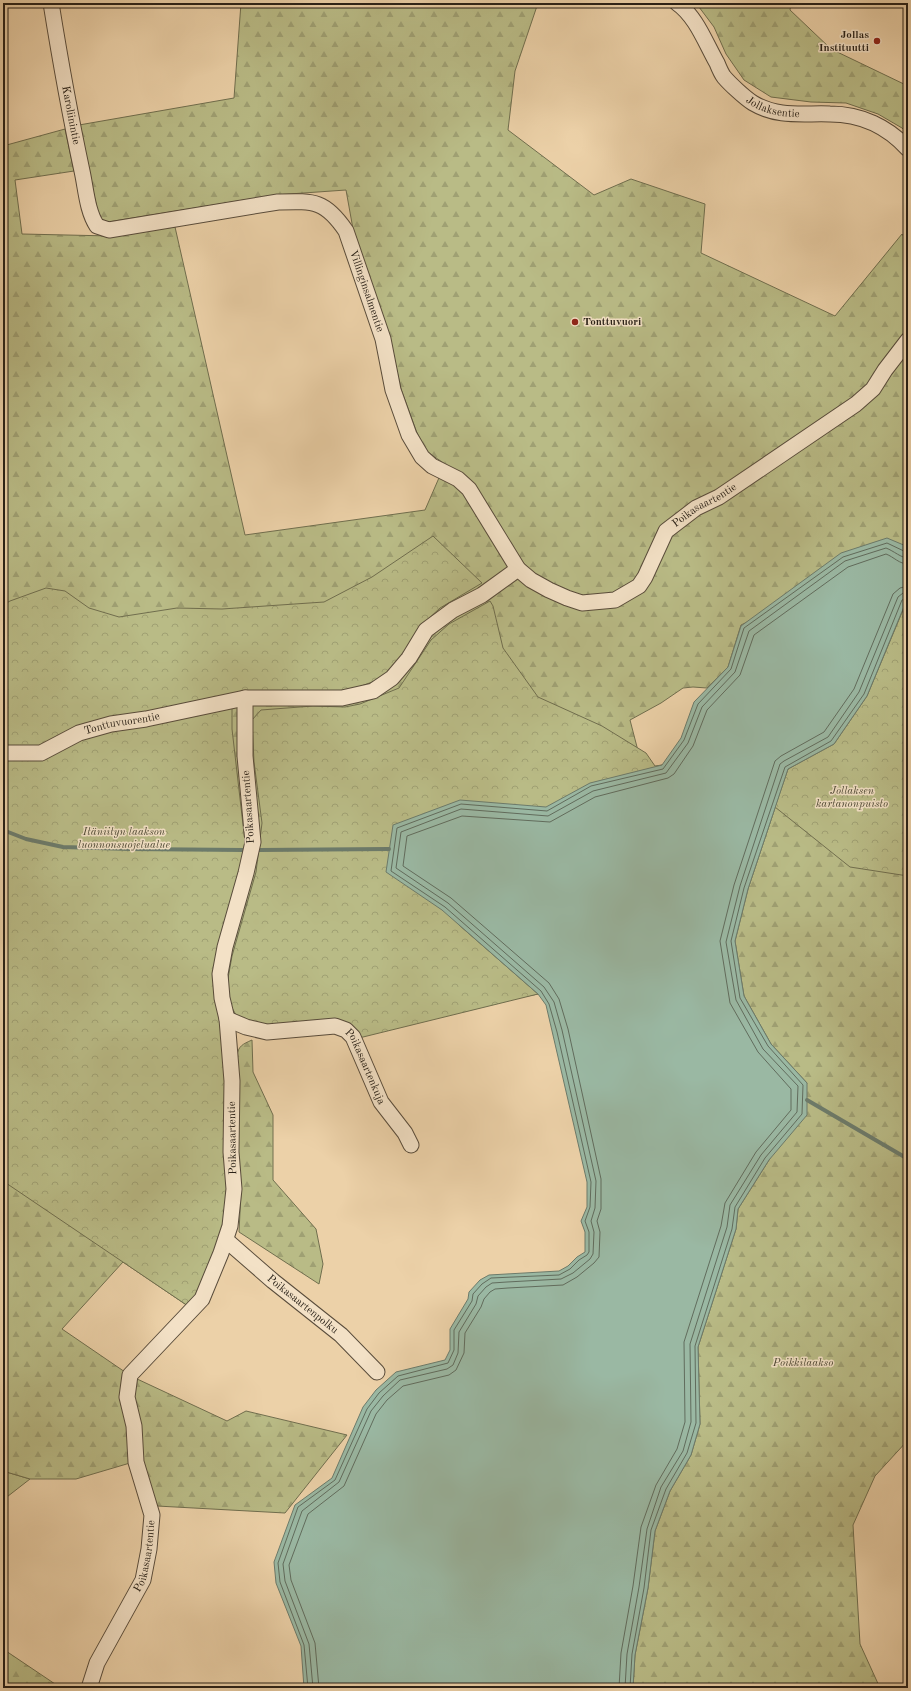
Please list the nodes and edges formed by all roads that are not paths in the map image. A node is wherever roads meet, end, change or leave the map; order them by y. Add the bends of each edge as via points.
1 (51, 3) edge
2 (677, 3) edge
3 (908, 149) edge
4 (97, 226) joint
5 (908, 340) edge
6 (518, 569) junction
7 (245, 698) junction
8 (3, 753) edge
9 (227, 1019) junction
10 (411, 1145) dead end
11 (226, 1240) junction
12 (377, 1372) dead end
13 (89, 1688) edge

1 - 4 street, Karoliinintie via 70,115 89,205
2 - 3 street, Jollaksentie via 692,20 724,76 752,102 784,114 830,114 864,119 880,126
4 - 6 street, Villinginsalmentie via 109,230 278,202 304,201 322,206 335,216 346,231 383,339 394,390 409,435 422,457 432,466 458,479 469,489
5 - 6 street, Poikasaartentie via 873,389 856,404 718,497 696,508 666,531 645,577 639,586 626,594 615,600 582,603 549,590
6 - 7 street via 482,596 453,610 426,630 409,658 392,678 373,691 342,698
7 - 8 street, Tonttuvuorentie via 104,726 79,733 41,753
7 - 9 street, Poikasaartentie via 245,756 253,842 220,974
9 - 10 street, Poikasaartenkuja via 267,1032 335,1026 346,1030 353,1037 381,1102
9 - 11 street, Poikasaartentie via 232,1081 231,1152 234,1189
11 - 12 street, Poikasaartenpolku via 341,1335
11 - 13 street, Poikasaartentie via 202,1298 130,1375 126,1397 134,1426 136,1462 152,1515 149,1549 143,1580 97,1663

